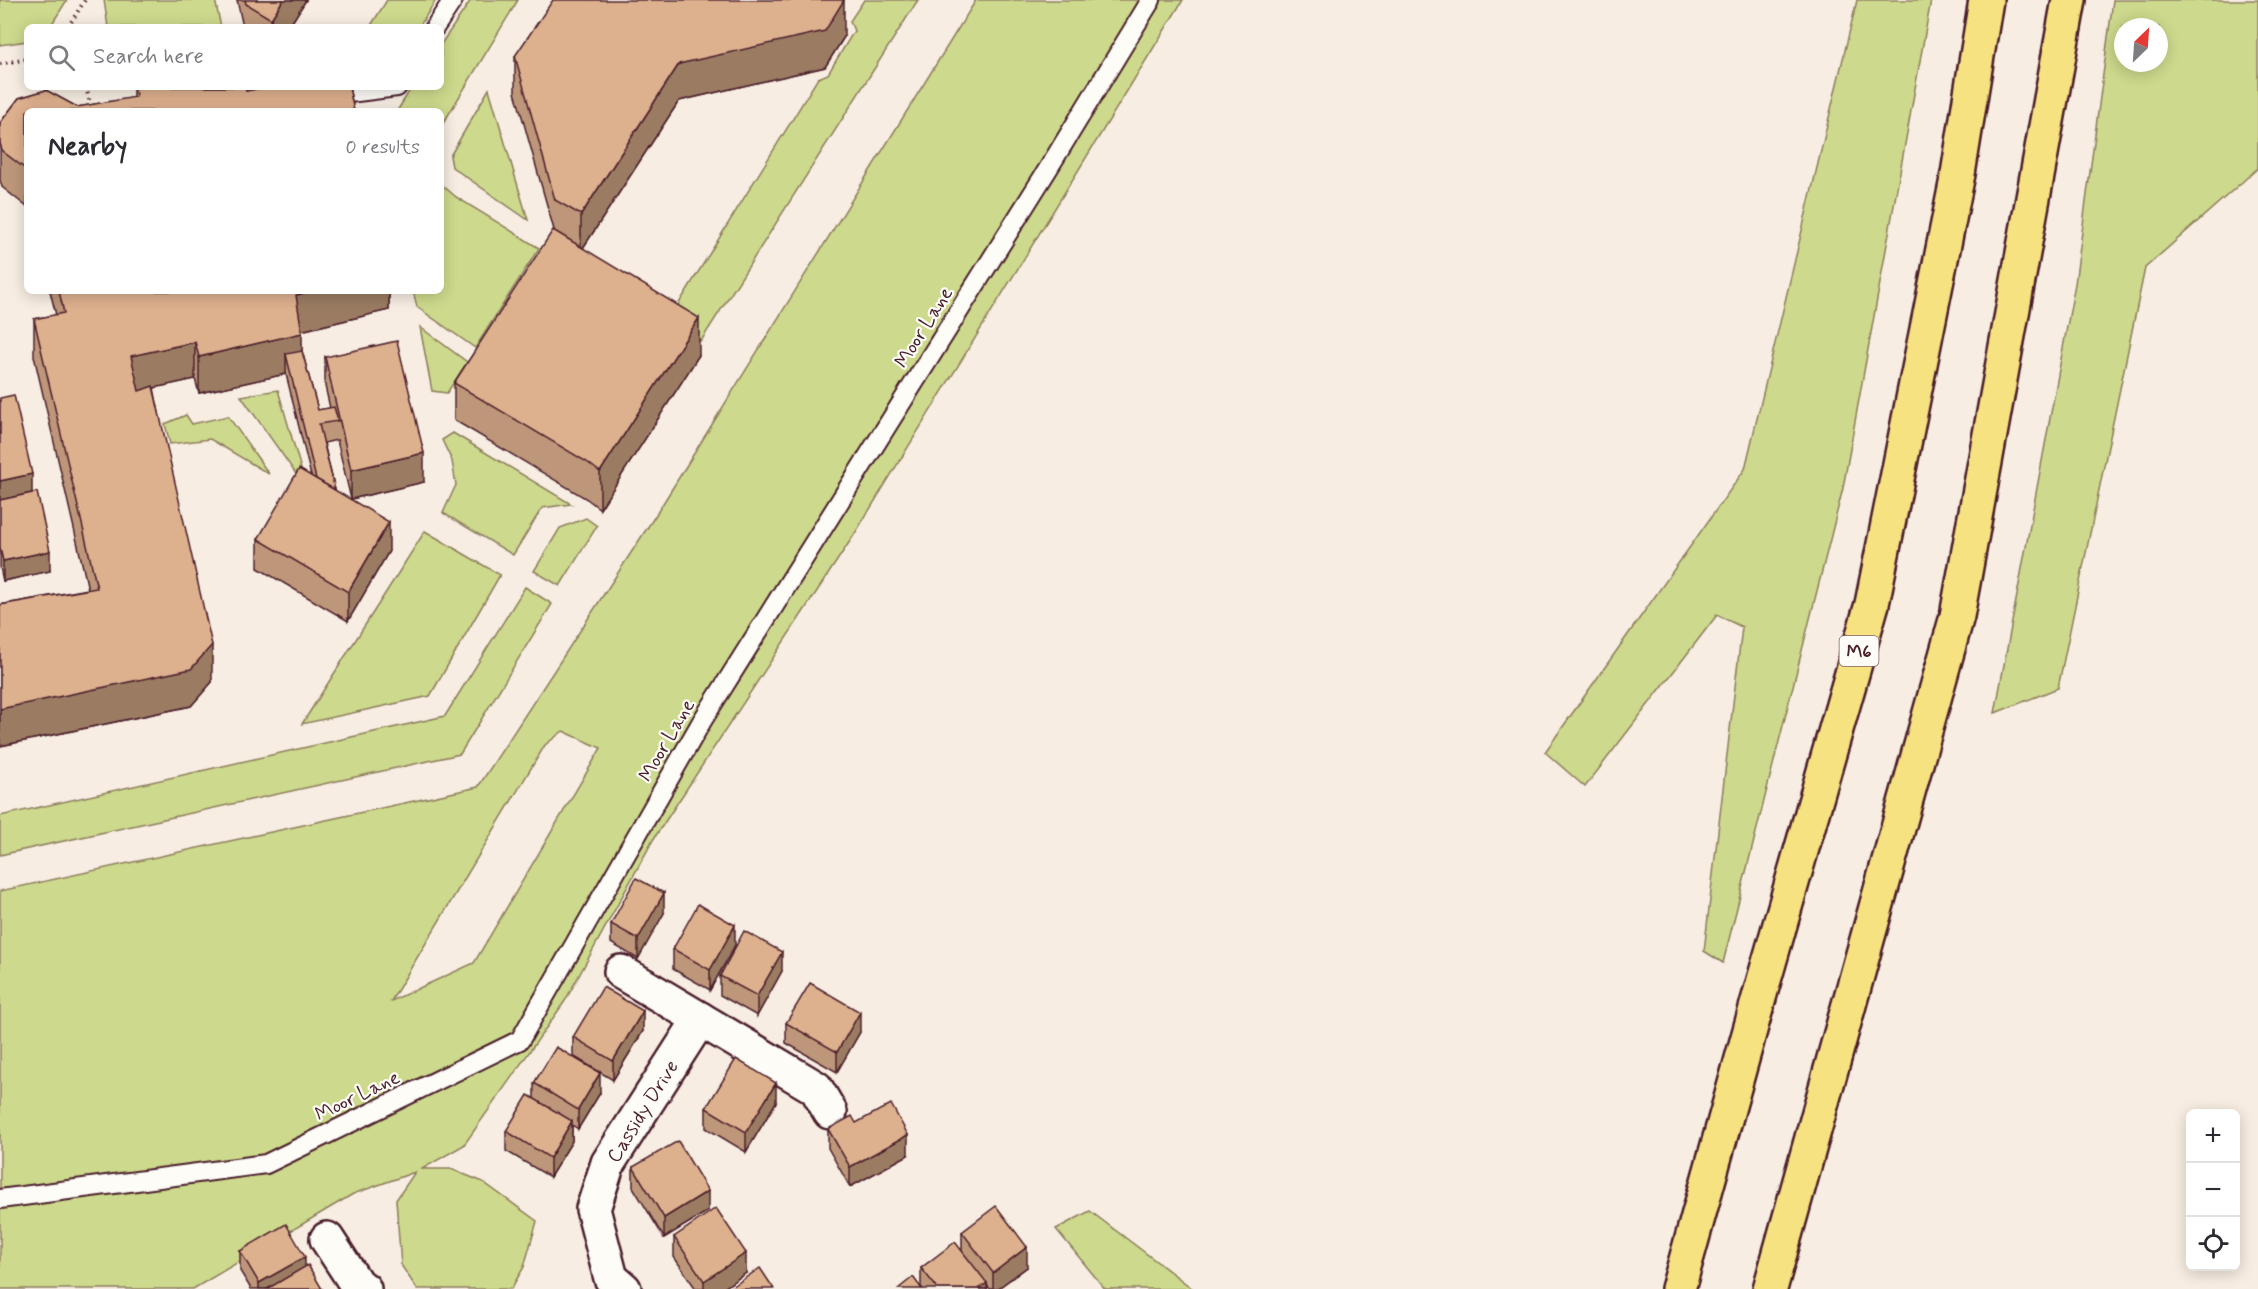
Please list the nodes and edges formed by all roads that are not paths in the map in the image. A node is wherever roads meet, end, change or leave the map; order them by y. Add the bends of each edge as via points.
1 (453, 0) edge
2 (1151, 0) edge
3 (1986, 0) edge
4 (2069, 0) edge
5 (437, 24) edge
6 (373, 90) edge
7 (310, 98) edge
8 (621, 972) dead end
9 (700, 1019) junction
10 (830, 1112) dead end
11 (0, 1199) edge
12 (327, 1239) dead end
13 (610, 1285) edge
14 (364, 1289) edge
15 (1678, 1289) edge
16 (1770, 1289) edge

1 - 5 lane
2 - 11 lane, Moor Lane via 702,721 520,1040 266,1164
3 - 15 highway, M6 via 1958,174 1872,604
4 - 16 highway via 1957,616
6 - 7 lane
8 - 9 street
9 - 10 street via 816,1088
9 - 13 street, Cassidy Drive via 608,1163 593,1209
12 - 14 street via 357,1285

